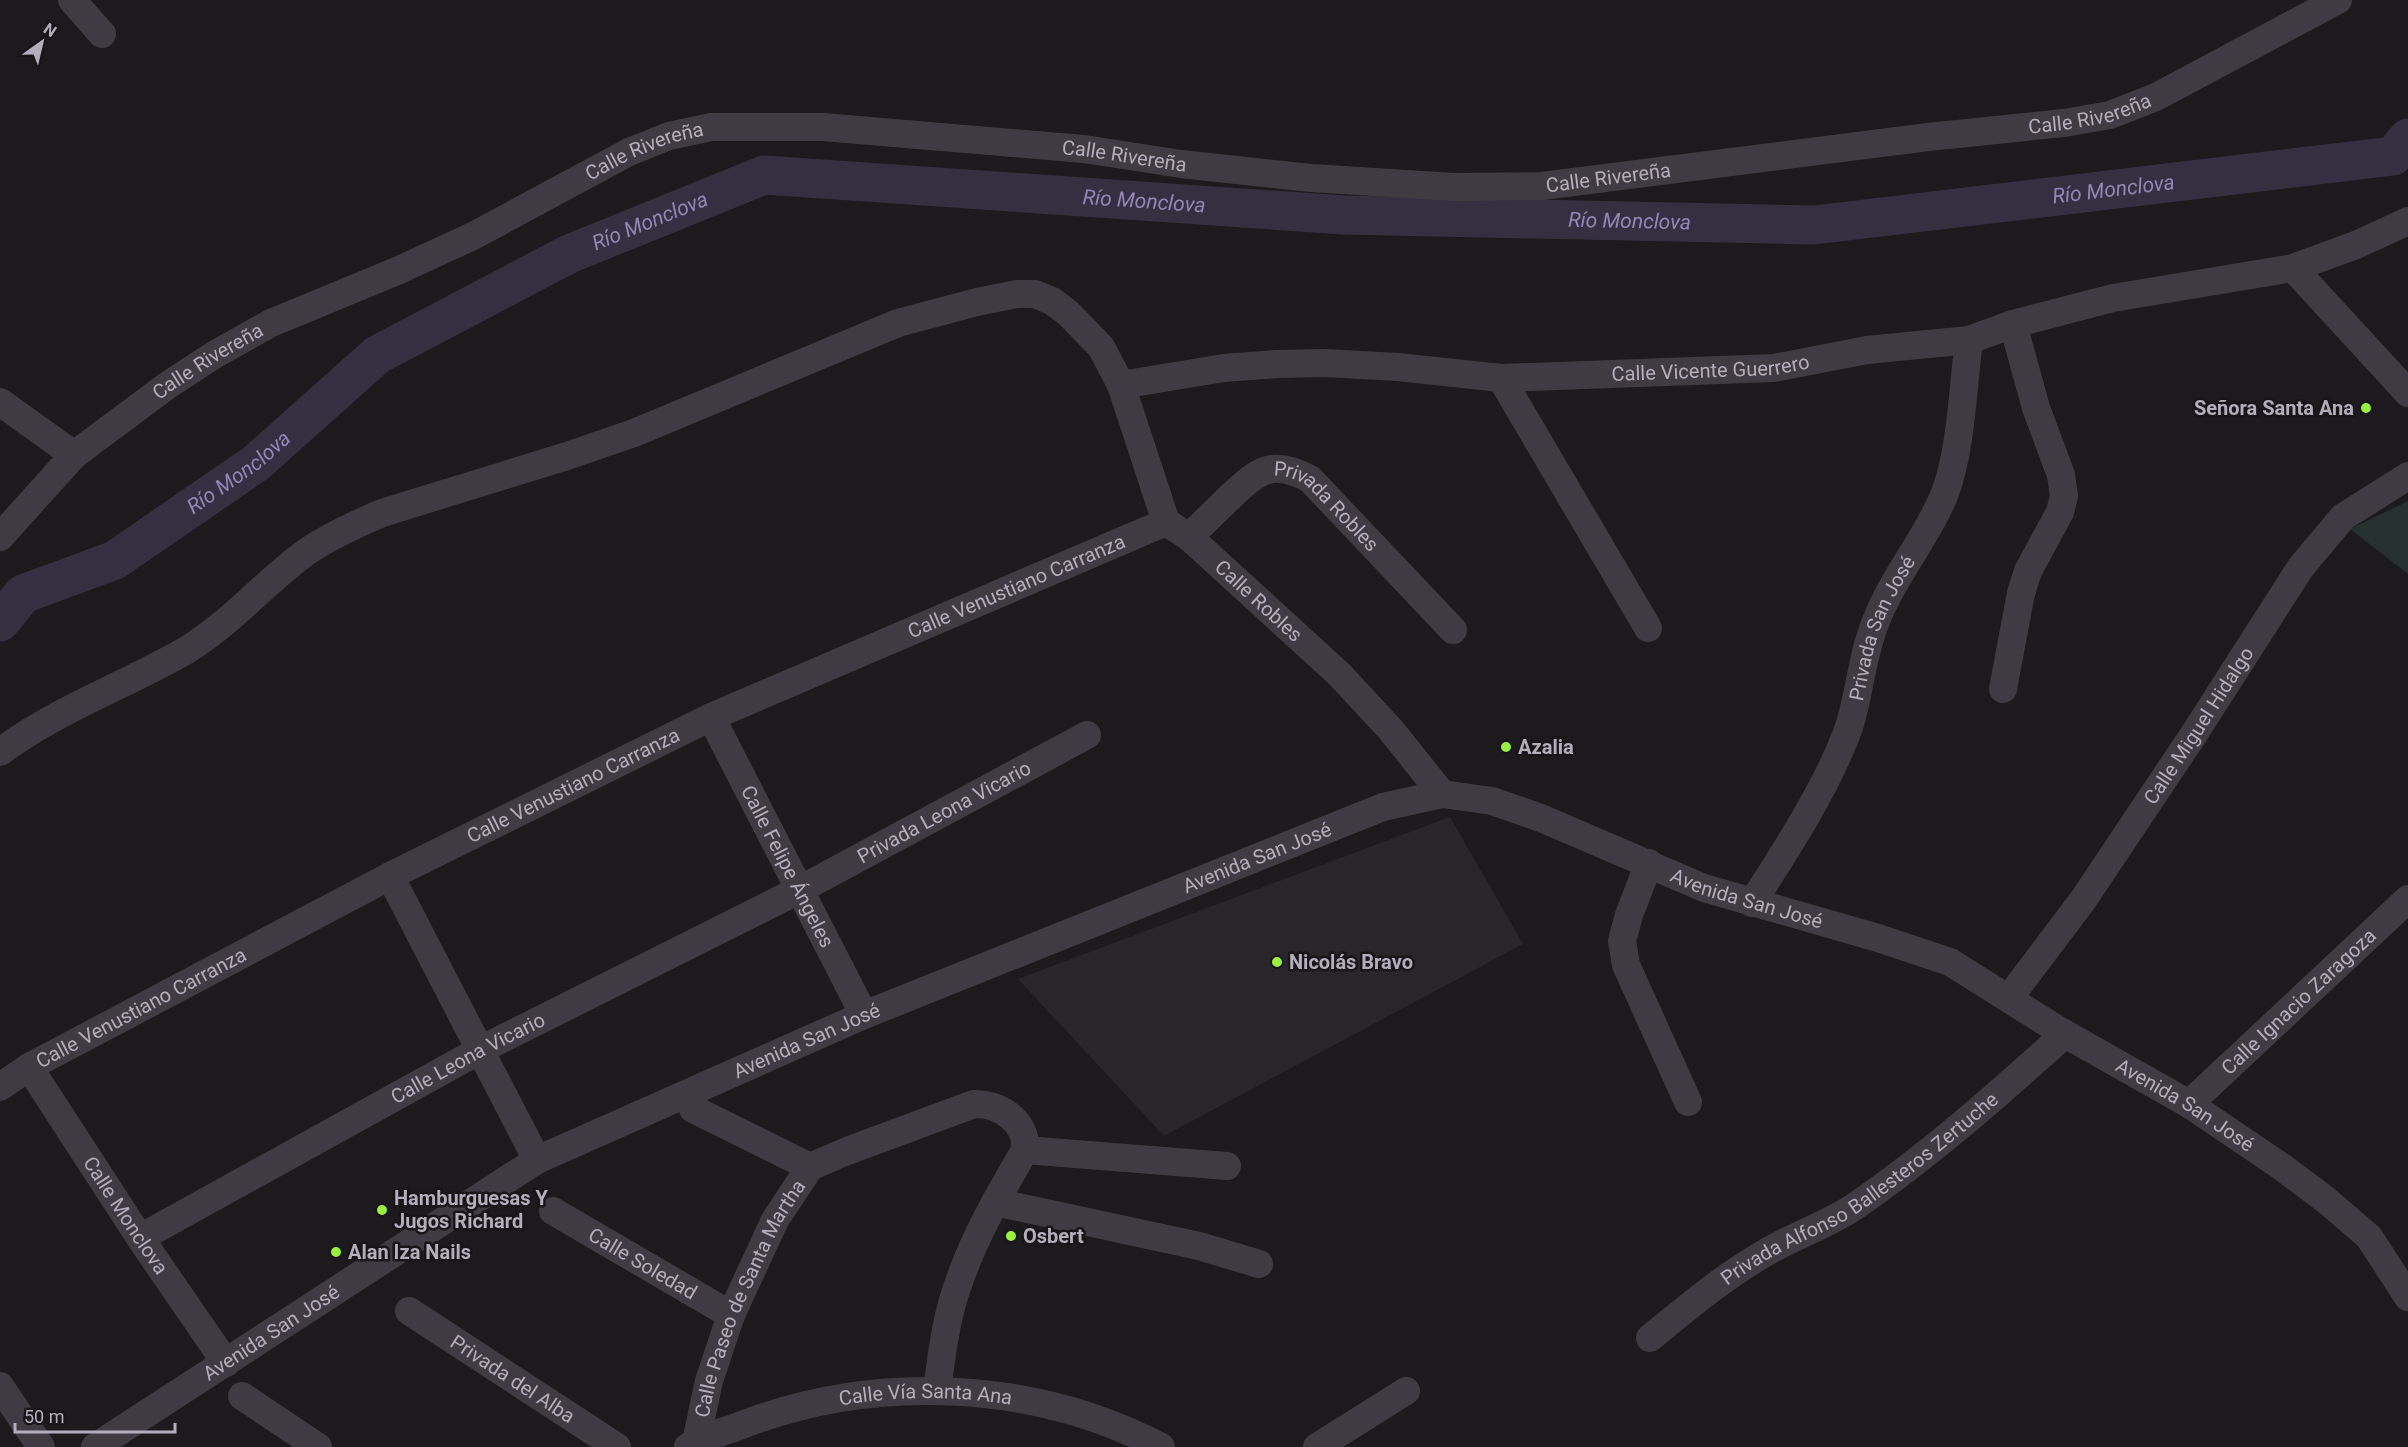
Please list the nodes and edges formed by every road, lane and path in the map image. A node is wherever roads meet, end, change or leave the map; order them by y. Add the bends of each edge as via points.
1 (72, 0) edge
2 (2338, 0) edge
3 (102, 34) dead end
4 (2408, 221) edge
5 (2293, 268) junction
6 (2013, 324) junction
7 (1969, 340) junction
8 (1501, 378) junction
9 (1121, 385) junction
10 (2408, 393) edge
11 (0, 402) edge
12 (74, 454) junction
13 (2408, 476) edge
14 (1177, 529) junction
15 (0, 537) edge
16 (1648, 628) dead end
17 (1453, 630) dead end
18 (2003, 689) dead end
19 (711, 717) junction
20 (1087, 735) dead end
21 (0, 752) edge
22 (1442, 794) junction
23 (1649, 863) junction
24 (390, 876) junction
25 (801, 889) junction
26 (2408, 899) edge
27 (1752, 903) junction
28 (2009, 998) junction
29 (864, 1015) junction
30 (2065, 1034) junction
31 (480, 1050) junction
32 (29, 1066) junction
33 (0, 1087) edge
34 (1688, 1102) dead end
35 (2189, 1104) junction
36 (693, 1109) dead end
37 (1025, 1150) junction
38 (537, 1160) junction
39 (1227, 1166) dead end
40 (810, 1167) junction
41 (995, 1202) junction
42 (553, 1211) dead end
43 (140, 1238) junction
44 (1259, 1264) dead end
45 (2408, 1297) edge
46 (409, 1311) dead end
47 (731, 1315) junction
48 (1650, 1338) dead end
49 (226, 1363) junction
50 (0, 1386) edge
51 (937, 1390) junction
52 (1406, 1391) dead end
53 (242, 1396) dead end
54 (692, 1445) edge
55 (41, 1447) edge
56 (95, 1447) edge
57 (318, 1447) edge
58 (617, 1447) edge
59 (1161, 1447) edge
60 (1317, 1447) edge

1 - 3 street
2 - 12 street, Calle Rivereña via 2156,98 2110,115 1542,186 1360,182 1002,142 823,127 711,127 669,136 629,152 473,236 271,323 168,384
4 - 5 street, Calle Vicente Guerrero
5 - 6 street, Calle Vicente Guerrero via 2113,298
5 - 10 street
6 - 7 street, Calle Vicente Guerrero
6 - 18 street via 2036,408 2061,475 2064,496 2021,592
7 - 8 street, Calle Vicente Guerrero via 1867,350 1750,370
7 - 27 street, Privada San José via 1953,468 1945,491 1885,597 1872,631 1848,727 1834,762
8 - 9 street, Calle Vicente Guerrero via 1324,363 1224,368
8 - 16 street
9 - 14 street, Calle Robles
9 - 21 street, Calle Robles via 1101,347 1086,329 1052,302 1035,294 1007,296 906,321 634,433 356,524 304,554 214,632 40,726
11 - 12 street
12 - 15 street, Calle Rivereña
13 - 28 street, Calle Miguel Hidalgo via 2343,517 2301,567 2083,900
14 - 17 street, Privada Robles via 1253,475 1282,468 1298,472 1310,479
14 - 19 street, Calle Venustiano Carranza
14 - 22 street, Calle Robles via 1339,674
19 - 24 street, Calle Venustiano Carranza
19 - 25 street, Calle Felipe Ángeles
20 - 25 street, Privada Leona Vicario
22 - 23 street, Avenida San José via 1492,801
22 - 29 street, Avenida San José via 1383,807
23 - 27 street, Avenida San José via 1704,888
23 - 34 street via 1622,941 1626,966
24 - 31 street
24 - 32 street, Calle Venustiano Carranza
25 - 29 street, Calle Felipe Ángeles
25 - 31 street, Calle Leona Vicario
26 - 35 street, Calle Ignacio Zaragoza
27 - 28 street, Avenida San José via 1950,962
28 - 30 street, Avenida San José
29 - 38 street, Avenida San José
30 - 35 street, Avenida San José
30 - 48 street, Privada Alfonso Ballesteros Zertuche via 1965,1125 1912,1165 1854,1207 1716,1284
31 - 38 street
31 - 43 street, Calle Leona Vicario
32 - 33 street, Calle Venustiano Carranza
32 - 43 street, Calle Monclova
35 - 45 street, Avenida San José via 2282,1167 2369,1237
36 - 40 street
37 - 39 street
37 - 40 street, Calle Paseo de Santa Martha via 1022,1131 1004,1111 994,1105 974,1104
37 - 41 street
38 - 49 street, Avenida San José
40 - 47 street, Calle Paseo de Santa Martha via 775,1220
41 - 44 street via 1199,1246
41 - 51 street via 958,1283 945,1333
42 - 47 street, Calle Soledad
43 - 49 street, Calle Monclova
46 - 58 street, Privada del Alba
47 - 54 street, Calle Paseo de Santa Martha
49 - 56 street, Avenida San José
50 - 55 street
51 - 54 street, Calle Vía Santa Ana via 815,1403
51 - 59 street, Calle Vía Santa Ana via 1001,1396 1067,1409 1132,1432
52 - 60 street
53 - 57 street

